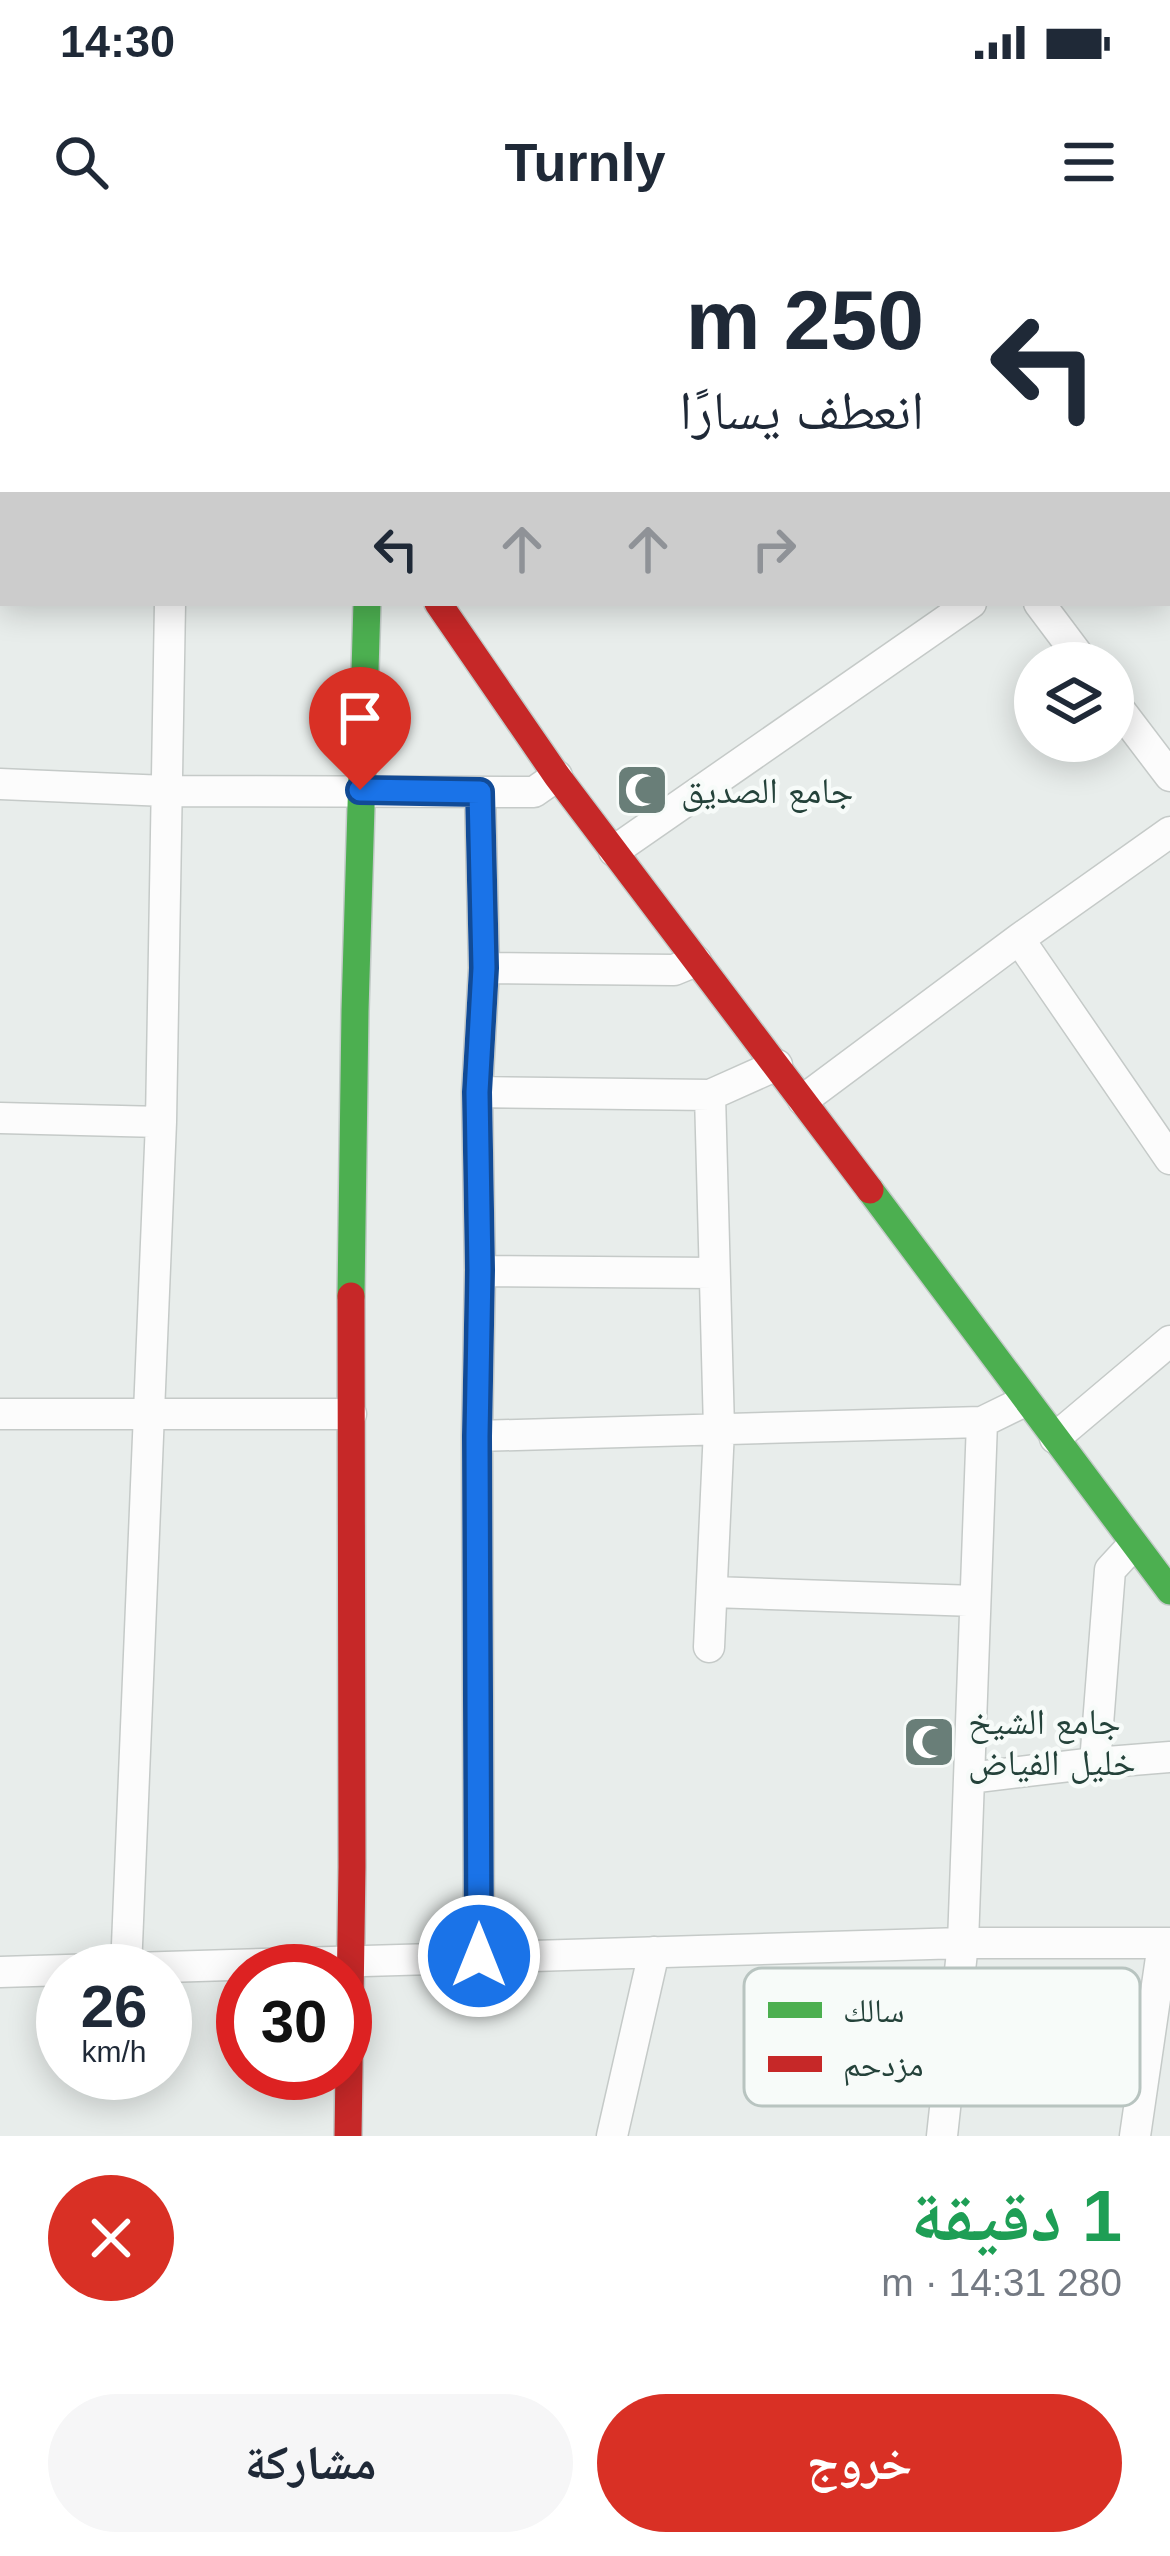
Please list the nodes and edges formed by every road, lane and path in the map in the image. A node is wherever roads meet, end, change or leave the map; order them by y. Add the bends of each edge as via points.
1 (170, 606) edge
2 (367, 606) edge
3 (440, 606) edge
4 (966, 606) edge
5 (1041, 606) edge
6 (1068, 642) edge
7 (1134, 729) edge
8 (556, 776) junction
9 (1170, 776) edge
10 (0, 784) edge
11 (360, 790) junction
12 (166, 791) junction
13 (480, 792) junction
14 (1170, 832) edge
15 (614, 851) junction
16 (1019, 939) junction
17 (696, 962) junction
18 (484, 968) junction
19 (777, 1065) junction
20 (477, 1092) junction
21 (710, 1095) junction
22 (803, 1100) junction
23 (0, 1118) edge
24 (161, 1122) junction
25 (1170, 1159) edge
26 (480, 1270) junction
27 (713, 1273) junction
28 (1170, 1341) edge
29 (1025, 1401) junction
30 (150, 1413) junction
31 (0, 1414) edge
32 (351, 1414) junction
33 (982, 1422) junction
34 (719, 1429) junction
35 (477, 1436) junction
36 (1055, 1438) junction
37 (1157, 1565) edge
38 (712, 1592) junction
39 (975, 1601) junction
40 (709, 1647) dead end
41 (1170, 1757) edge
42 (1094, 1763) junction
43 (968, 1778) junction
44 (963, 1943) junction
45 (1167, 1943) edge
46 (127, 1944) edge
47 (352, 1944) edge
48 (654, 1952) junction
49 (479, 1956) junction
50 (372, 1962) edge
51 (960, 1968) edge
52 (36, 1971) edge
53 (0, 1972) edge
54 (348, 2100) edge
55 (945, 2106) edge
56 (1140, 2106) edge
57 (1140, 2106) edge
58 (347, 2136) edge
59 (612, 2136) edge
60 (942, 2136) edge
61 (1135, 2136) edge

1 - 12 street
2 - 11 street
3 - 8 street
4 - 15 street
5 - 6 street
7 - 9 street
8 - 13 street via 534,792
8 - 15 street
10 - 12 street
11 - 12 street
11 - 13 street
11 - 32 street
12 - 24 street
13 - 18 street
14 - 16 street
15 - 17 street
16 - 22 street
16 - 25 street
17 - 18 street via 674,970
17 - 19 street
18 - 20 street
19 - 21 street
19 - 22 street
20 - 21 street
20 - 26 street
21 - 27 street
22 - 29 street
23 - 24 street
24 - 30 street
26 - 27 street
26 - 35 street
27 - 34 street
28 - 36 street
29 - 33 street
29 - 36 street
30 - 31 street
30 - 32 street
30 - 46 street
32 - 47 street
33 - 34 street
33 - 39 street
34 - 35 street
34 - 38 street
35 - 49 street
36 - 37 street
37 - 42 street via 1110,1570
38 - 39 street
38 - 40 street
39 - 43 street
41 - 42 street
42 - 43 street
43 - 44 street
44 - 45 street
44 - 48 street
44 - 51 street
45 - 57 street
48 - 49 street
48 - 59 street
49 - 50 street
52 - 53 street
54 - 58 street
55 - 60 street
56 - 61 street

